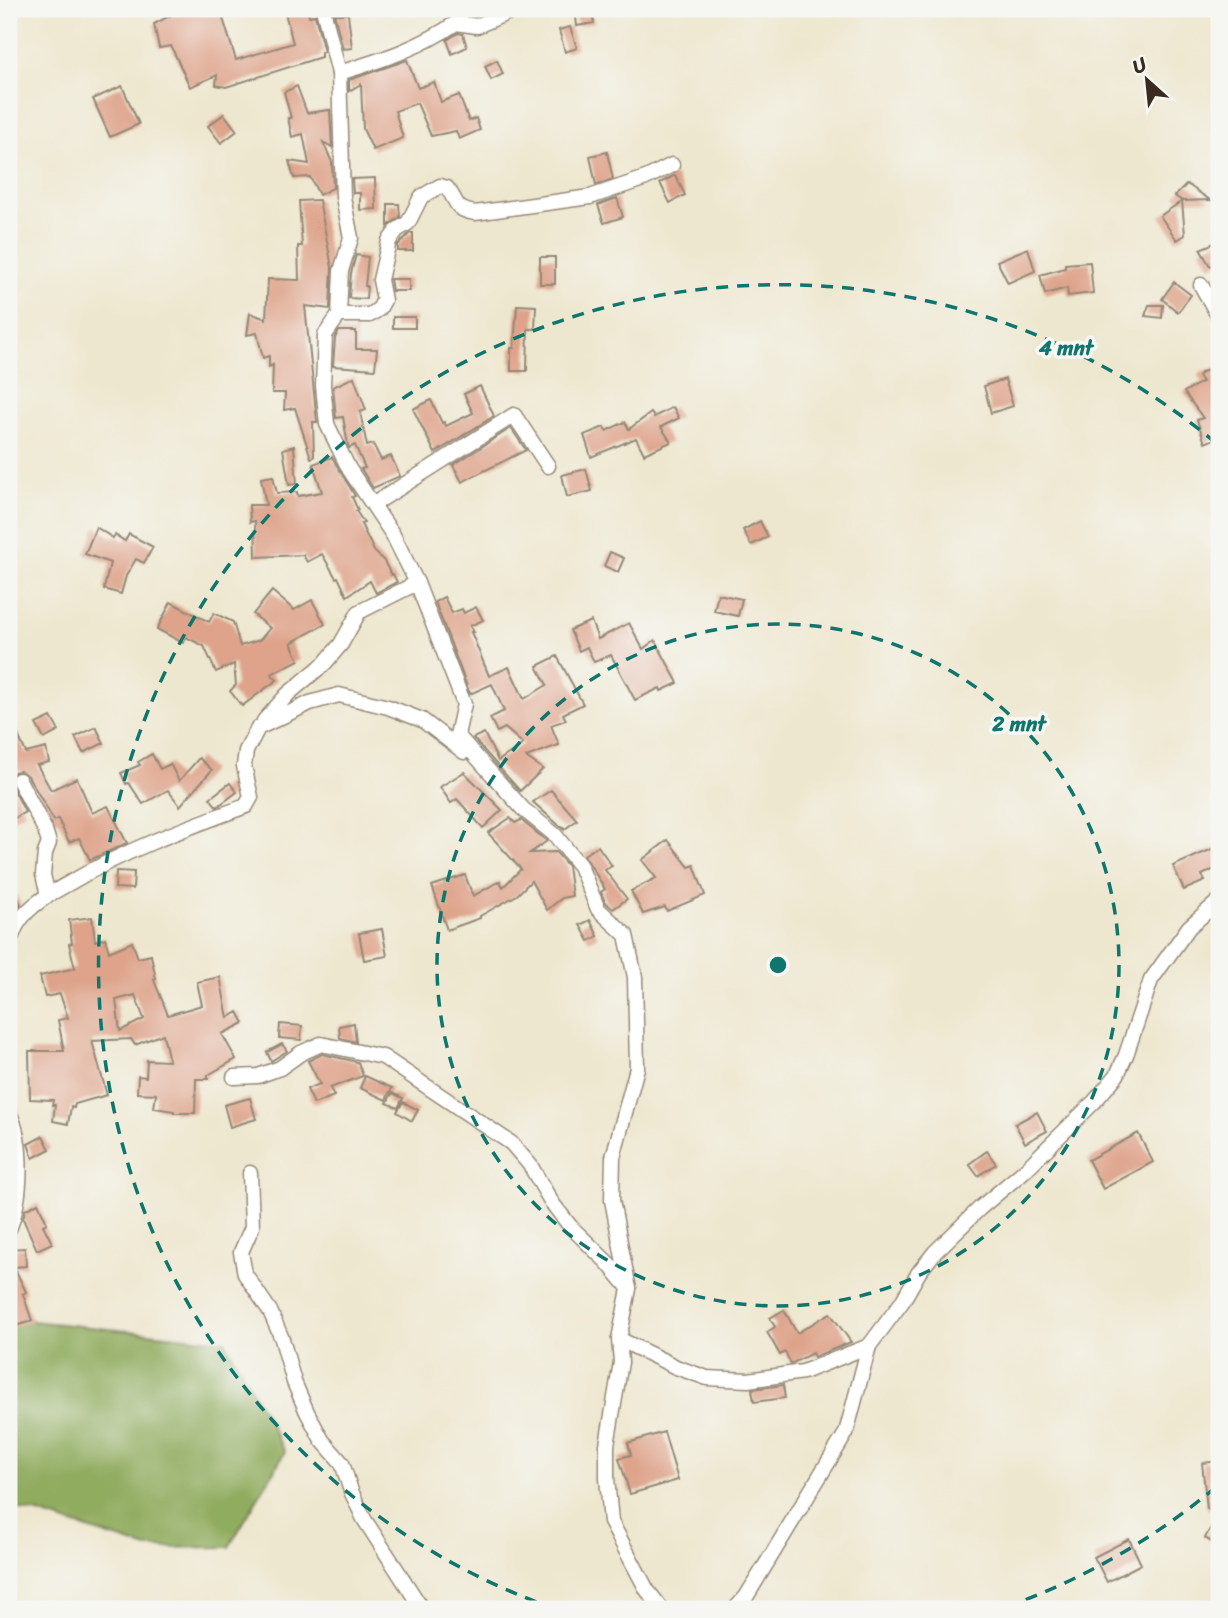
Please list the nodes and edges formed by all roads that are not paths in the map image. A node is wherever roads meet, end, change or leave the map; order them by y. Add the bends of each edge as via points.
1 (323, 9) edge
2 (509, 10) edge
3 (339, 73) junction
4 (672, 165) dead end
5 (1201, 285) dead end
6 (339, 315) junction
7 (1219, 317) edge
8 (548, 466) dead end
9 (374, 504) junction
10 (417, 583) junction
11 (258, 727) junction
12 (485, 768) junction
13 (19, 780) dead end
14 (48, 895) junction
15 (1219, 901) edge
16 (9, 943) edge
17 (234, 1077) dead end
18 (9, 1112) edge
19 (250, 1172) dead end
20 (9, 1229) edge
21 (629, 1289) junction
22 (620, 1339) junction
23 (869, 1346) junction
24 (422, 1609) edge
25 (662, 1609) edge
26 (735, 1609) edge

1 - 3 street
2 - 3 street via 477,26 456,23 396,56
3 - 6 street via 343,197 351,238 341,271
4 - 6 street via 590,197 475,213 463,211 447,188 440,186 421,197 408,223 389,242 380,280 384,300 379,309 370,315
5 - 7 street
6 - 9 street via 325,335 327,424 349,469
8 - 9 street via 514,415
9 - 10 street
10 - 11 street via 359,612 325,663
10 - 12 street via 464,704 457,735
11 - 12 street via 339,695 422,720
11 - 14 street via 246,751 244,766 251,797 246,806 160,837
12 - 21 street via 555,835 580,866 598,909 626,935 635,977 637,1068 613,1157 612,1200
13 - 14 street via 49,843 43,875
14 - 16 street via 18,923
15 - 23 street via 1189,927 1151,980 1117,1075 1024,1171 935,1252
17 - 21 street via 258,1076 280,1068 321,1044 383,1057 511,1143 570,1226
18 - 20 street via 18,1138 15,1214
19 - 24 street via 252,1227 242,1252 245,1274 270,1311 307,1412 342,1463 365,1518
21 - 22 street
22 - 23 street via 706,1378 748,1380 803,1372
22 - 25 street via 621,1362 607,1445 611,1522
23 - 26 street via 846,1433

